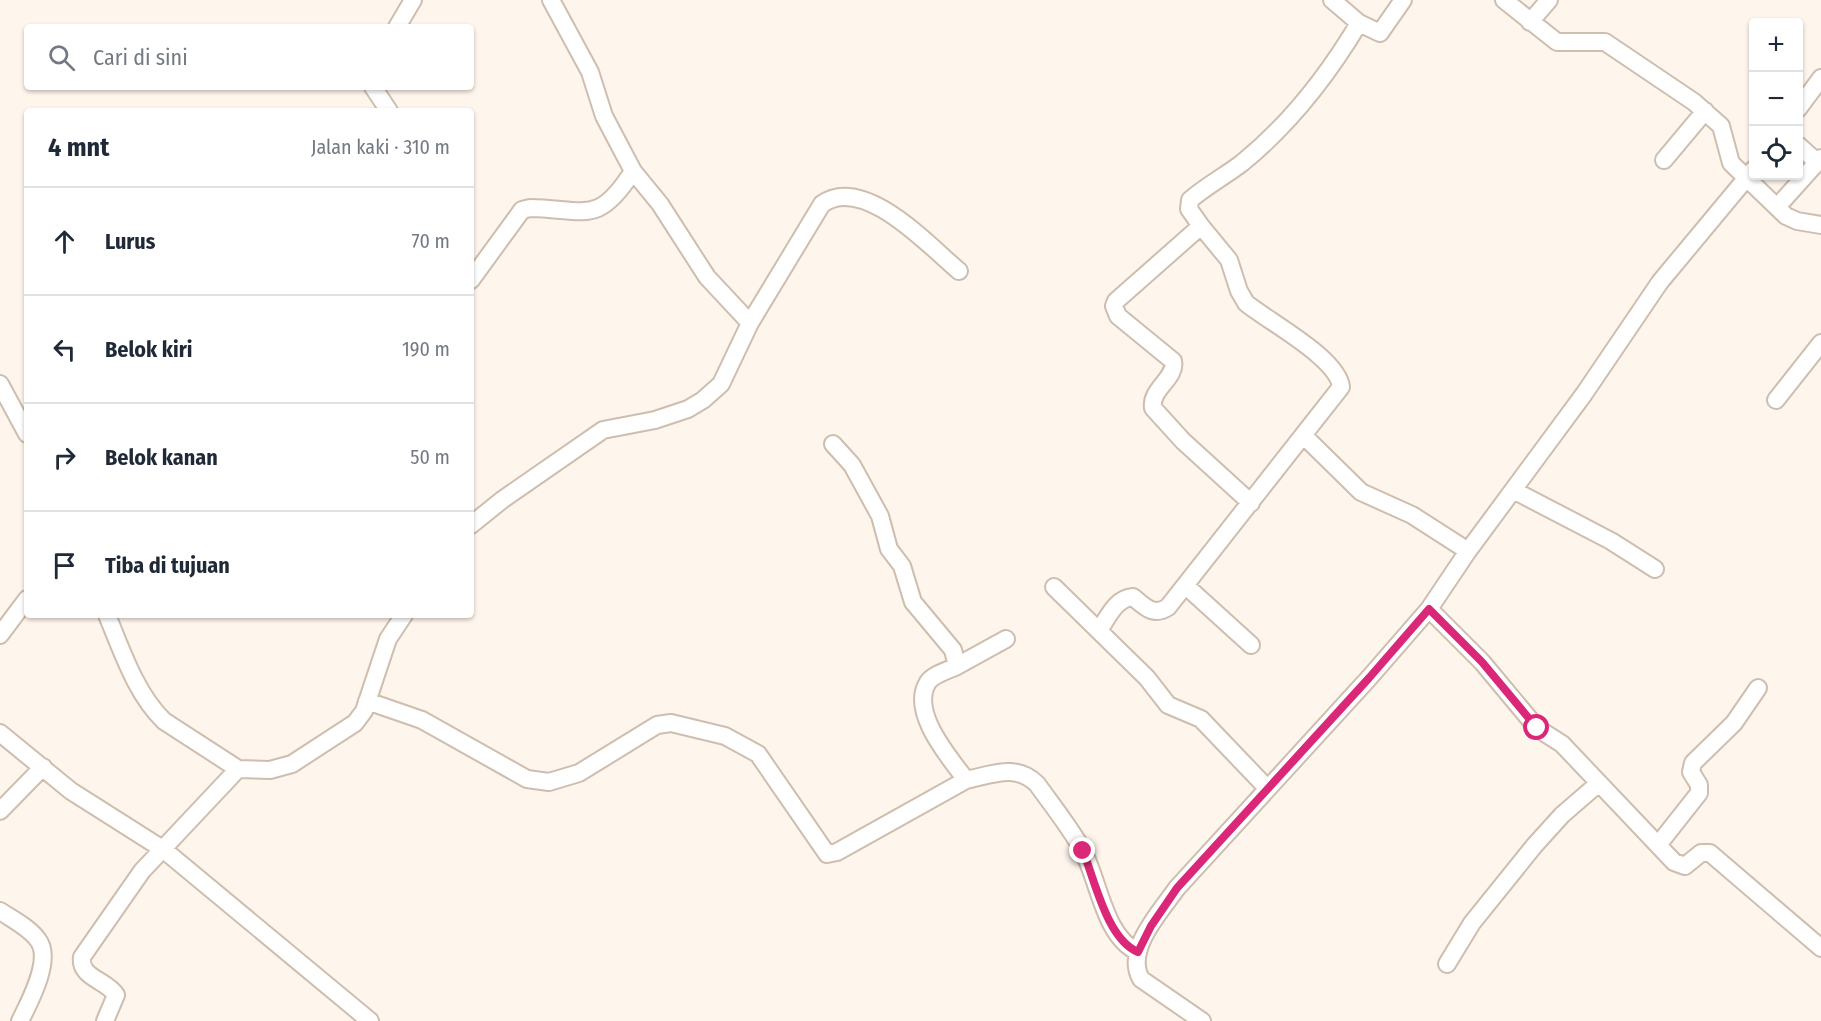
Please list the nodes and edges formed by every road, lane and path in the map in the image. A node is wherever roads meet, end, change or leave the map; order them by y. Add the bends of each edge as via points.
1 (413, 0) edge
2 (551, 0) edge
3 (1332, 0) edge
4 (1403, 0) edge
5 (1504, 0) edge
6 (1549, 0) edge
7 (1530, 22) junction
8 (1359, 23) junction
9 (399, 24) edge
10 (1821, 78) edge
11 (375, 90) edge
12 (1803, 102) edge
13 (387, 108) edge
14 (1705, 111) junction
15 (1803, 149) edge
16 (1664, 160) dead end
17 (1819, 160) edge
18 (633, 171) junction
19 (1749, 172) edge
20 (1749, 174) edge
21 (1756, 180) edge
22 (1777, 207) junction
23 (1821, 225) edge
24 (1201, 226) junction
25 (959, 271) dead end
26 (474, 276) edge
27 (750, 323) junction
28 (1821, 343) edge
29 (0, 384) edge
30 (1776, 400) dead end
31 (24, 428) edge
32 (1304, 436) junction
33 (833, 444) dead end
34 (1513, 490) junction
35 (1251, 503) junction
36 (474, 523) edge
37 (1468, 551) junction
38 (1655, 569) dead end
39 (1053, 586) dead end
40 (1186, 586) junction
41 (24, 602) edge
42 (1429, 609) junction
43 (108, 618) edge
44 (402, 618) edge
45 (1100, 629) junction
46 (0, 635) edge
47 (1006, 639) dead end
48 (1251, 645) dead end
49 (957, 666) junction
50 (1758, 688) dead end
51 (369, 694) junction
52 (0, 733) edge
53 (43, 767) junction
54 (238, 769) junction
55 (966, 780) junction
56 (1599, 783) junction
57 (1267, 788) junction
58 (0, 811) edge
59 (1658, 845) junction
60 (164, 850) junction
61 (0, 911) edge
62 (1821, 948) edge
63 (1138, 952) junction
64 (1447, 964) dead end
65 (20, 1021) edge
66 (105, 1021) edge
67 (370, 1021) edge
68 (1202, 1021) edge

1 - 9 street
2 - 18 street via 590,72 604,116
3 - 8 street
4 - 8 street via 1380,33
5 - 7 street
6 - 7 street
7 - 14 street via 1557,42 1598,40 1613,46
8 - 24 street via 1342,54 1297,110 1241,163 1190,200 1189,209
10 - 12 street
11 - 13 street
14 - 16 street
14 - 19 street via 1721,126 1731,163
15 - 17 street
17 - 22 street
18 - 26 street via 618,196 590,212 522,210
18 - 27 street via 660,204 707,277
20 - 34 street via 1660,282
21 - 22 street
22 - 23 street via 1791,219
24 - 32 street via 1229,260 1246,303 1322,359 1341,381 1338,394
24 - 35 street via 1114,306 1118,316 1173,361 1173,369 1153,398 1153,408
25 - 27 street via 876,204 852,198 828,200
27 - 36 street via 721,384 703,400 655,420 603,430
28 - 30 street
29 - 31 street
32 - 35 street
32 - 37 street via 1361,492 1412,515
33 - 49 street via 852,465 880,516 886,542 902,566 913,602 953,650
34 - 37 street
34 - 38 street via 1611,541
35 - 40 street
37 - 42 street
39 - 45 street
40 - 45 street via 1161,611 1151,611 1126,597
40 - 48 street
41 - 46 street
42 - 56 street via 1482,662 1537,728 1562,744
42 - 57 street
43 - 54 street via 123,655 154,711
44 - 51 street via 384,650
45 - 57 street via 1168,705 1201,719
47 - 49 street
49 - 55 street via 928,683 926,715 931,732
50 - 59 street via 1734,723 1693,763 1691,772 1699,793
51 - 54 street via 355,723 292,764 270,770
51 - 55 street via 527,779 549,783 579,773 657,725 679,724 724,736 758,754 824,851 832,854
52 - 53 street
53 - 58 street
53 - 60 street via 71,790
54 - 60 street
55 - 63 street via 1012,771 1036,784 1083,851 1113,929 1127,947
56 - 59 street
56 - 64 street via 1534,846 1472,923
57 - 63 street via 1177,888
59 - 62 street via 1682,867 1701,853 1710,853
60 - 66 street via 142,871 82,957 85,972 113,989 116,995
60 - 67 street
61 - 65 street via 42,946 39,975
63 - 68 street via 1136,971 1141,979

